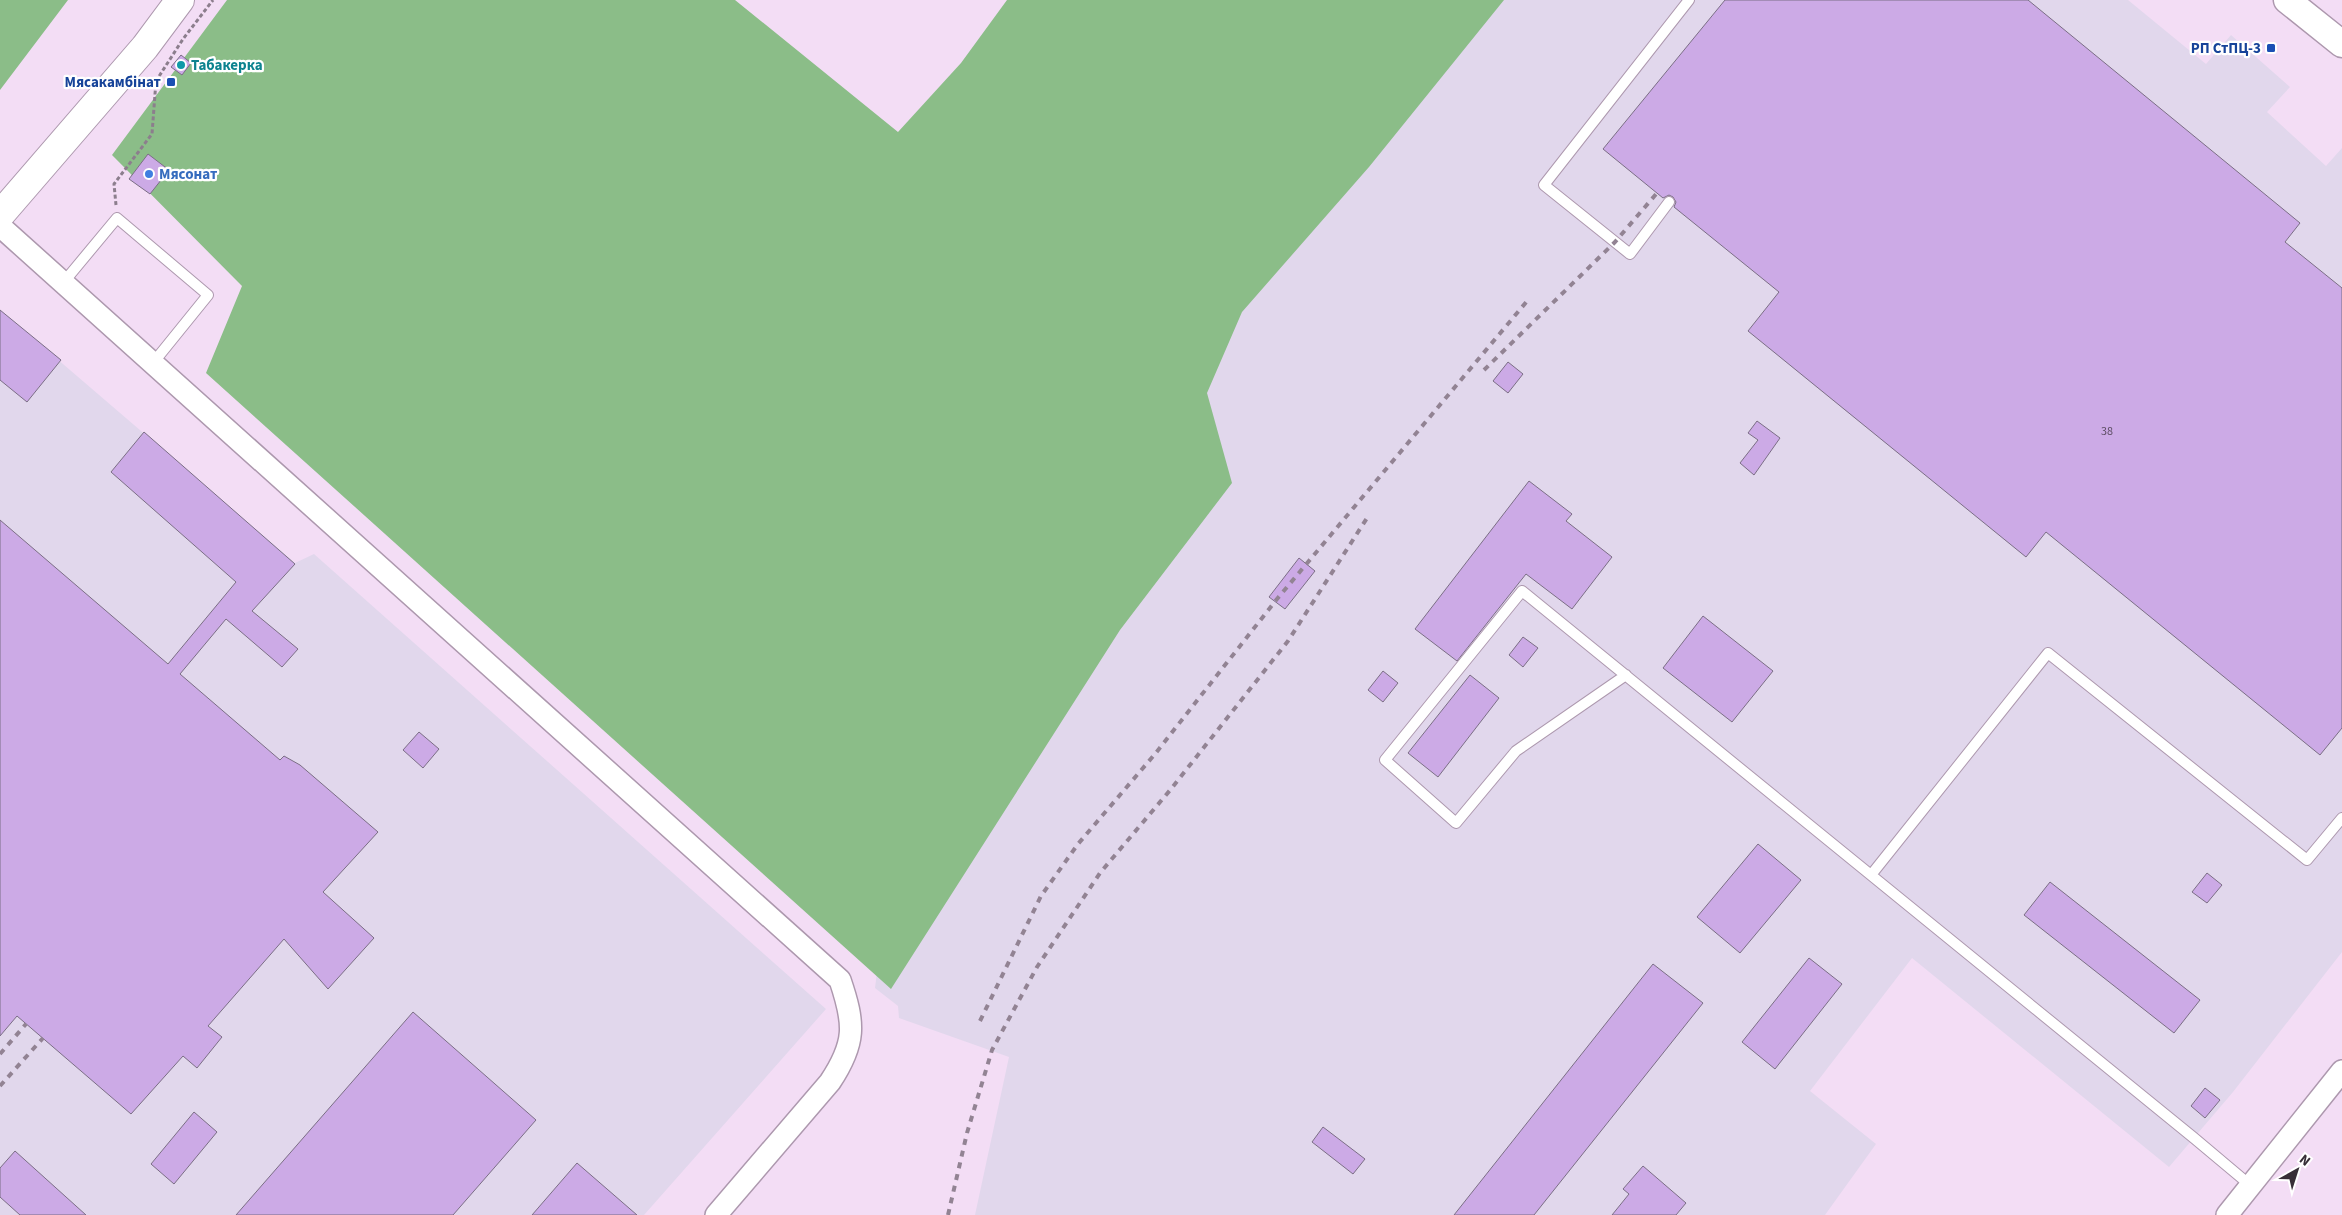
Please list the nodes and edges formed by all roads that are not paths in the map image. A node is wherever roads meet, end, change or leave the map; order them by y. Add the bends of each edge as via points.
1 (180, 0) edge
2 (1689, 0) edge
3 (2287, 0) edge
4 (2342, 44) edge
5 (1669, 202) dead end
6 (0, 215) edge
7 (0, 226) edge
8 (63, 282) junction
9 (154, 363) junction
10 (1626, 675) junction
11 (2342, 818) edge
12 (1871, 875) junction
13 (2342, 1071) edge
14 (2250, 1185) junction
15 (716, 1215) edge
16 (2226, 1215) edge

1 - 6 main road via 145,47
2 - 5 lane via 1544,185 1630,254
3 - 4 street
7 - 8 street
8 - 9 street
8 - 9 lane via 117,218 208,295
9 - 15 street via 840,980 850,1010 851,1034 844,1062
10 - 10 lane via 1522,591 1385,760 1456,823 1516,751
10 - 12 lane
11 - 12 lane via 2307,860 2048,654
12 - 14 lane
13 - 14 street
14 - 16 street

